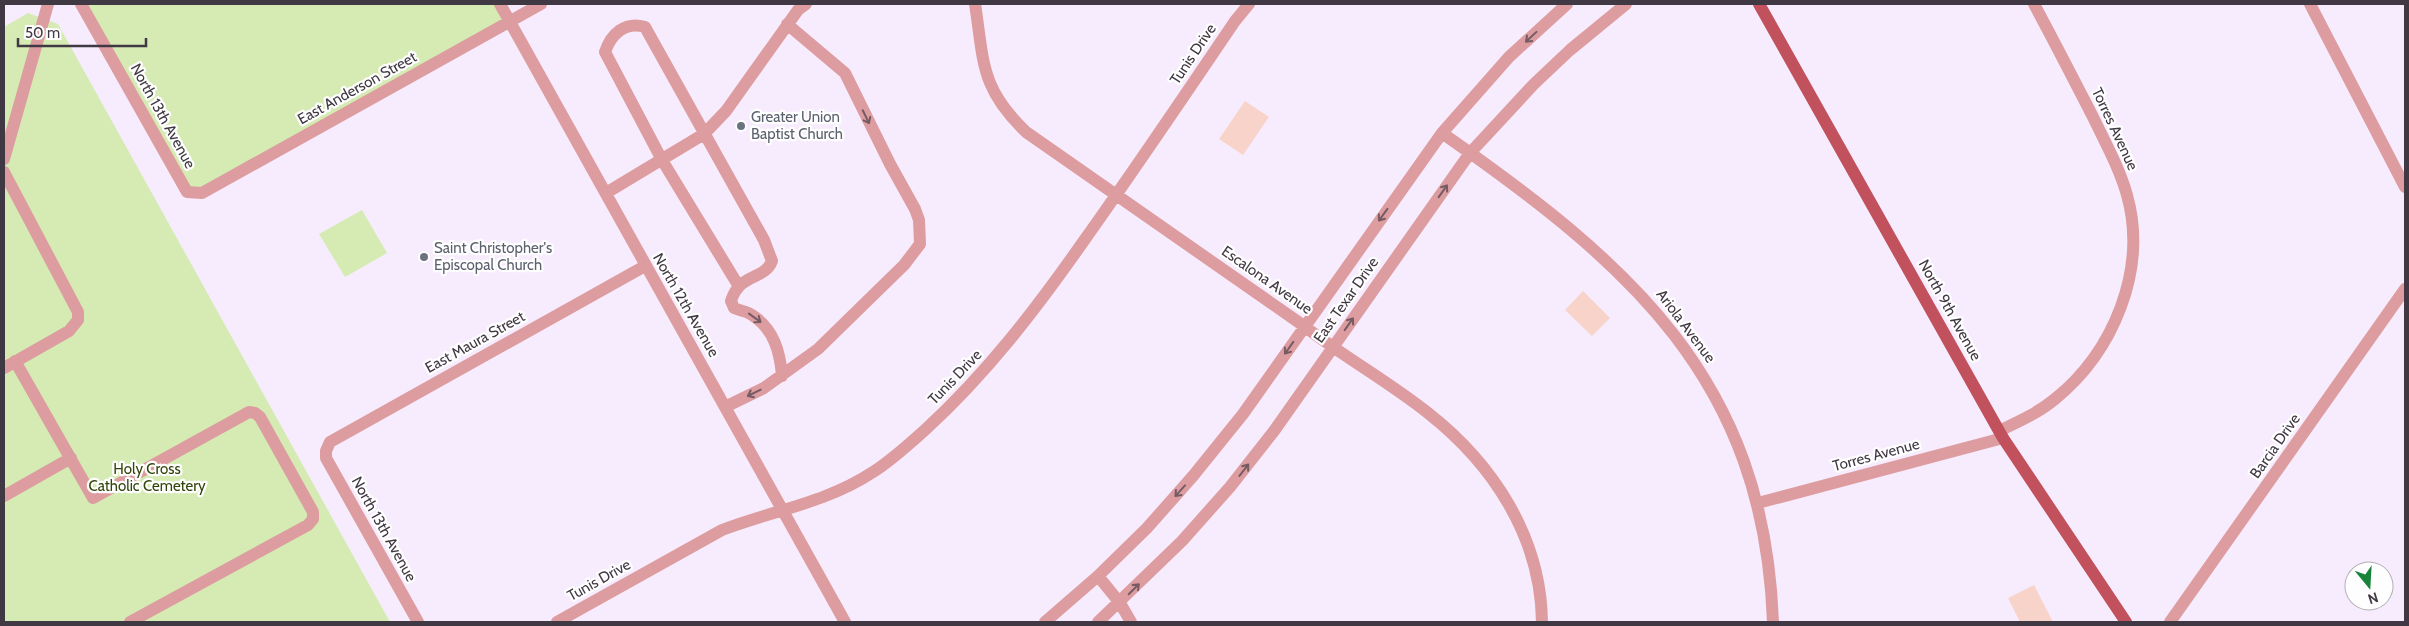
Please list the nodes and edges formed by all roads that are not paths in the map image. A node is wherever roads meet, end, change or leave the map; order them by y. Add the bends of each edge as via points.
1 (48, 4) edge
2 (82, 4) edge
3 (500, 4) edge
4 (541, 4) edge
5 (806, 4) edge
6 (975, 4) edge
7 (1249, 4) edge
8 (1567, 4) edge
9 (1626, 4) edge
10 (1759, 4) edge
11 (2034, 4) edge
12 (2310, 4) edge
13 (510, 21) junction
14 (787, 24) junction
15 (704, 134) junction
16 (1442, 134) junction
17 (1470, 153) junction
18 (4, 160) edge
19 (662, 160) junction
20 (4, 172) edge
21 (2405, 187) edge
22 (187, 192) joint
23 (606, 193) junction
24 (1116, 196) junction
25 (645, 266) junction
26 (738, 285) junction
27 (2405, 289) edge
28 (1304, 326) junction
29 (1332, 348) junction
30 (9, 364) edge
31 (782, 376) junction
32 (725, 407) junction
33 (2001, 434) junction
34 (326, 451) joint
35 (71, 458) junction
36 (4, 496) edge
37 (1758, 503) junction
38 (783, 511) junction
39 (1098, 576) junction
40 (1120, 603) junction
41 (130, 622) edge
42 (418, 622) edge
43 (557, 622) edge
44 (845, 622) edge
45 (1045, 622) edge
46 (1098, 622) edge
47 (1131, 622) edge
48 (1542, 622) edge
49 (1773, 622) edge
50 (2126, 622) edge
51 (2170, 622) edge

1 - 18 street
2 - 22 street, North 13th Avenue
3 - 13 street, North 12th Avenue
4 - 13 street, East Anderson Street
5 - 14 street
6 - 24 street, Escalona Avenue via 985,72 1001,104 1026,132
7 - 24 street, Tunis Drive
8 -> 16 street, East Texar Drive via 1509,57
9 - 17 street, East Texar Drive via 1534,84
10 - 33 main road, North 9th Avenue
11 - 33 street, Torres Avenue via 2118,167 2129,206 2132,254 2122,303 2095,357 2054,400
12 - 21 street
13 - 22 street, East Anderson Street via 202,193
13 - 23 street, North 12th Avenue
14 - 15 street via 726,111
14 -> 31 street via 845,73 920,220 920,244 904,266 818,349
15 - 19 street
15 - 19 street via 645,27 622,28 609,38 606,52
15 - 26 street via 764,240 772,261 767,270
16 - 17 street, Ariola Avenue
16 -> 28 street, East Texar Drive
29 -> 17 street, East Texar Drive
17 - 37 street, Ariola Avenue via 1584,240 1661,316 1720,404
19 - 23 street
19 - 26 street
20 - 30 street via 78,312 74,327
23 - 25 street, North 12th Avenue
24 - 28 street, Escalona Avenue
24 - 38 street, Tunis Drive via 1030,317 988,368 949,408 906,448 874,472 842,491
25 - 32 street, North 12th Avenue
25 - 34 street, East Maura Street via 366,421 330,442
26 -> 31 street via 732,305 751,314 769,332 779,353
27 - 51 street, Barcia Drive
28 - 29 street, Escalona Avenue
28 -> 39 street, East Texar Drive via 1243,414 1193,476
40 -> 29 street, East Texar Drive via 1230,487
29 - 48 street, Escalona Avenue via 1427,412 1482,464 1509,504 1527,543
30 - 35 street
31 -> 32 street
32 - 38 street, North 12th Avenue
33 - 37 street, Torres Avenue
33 - 50 main road, North 9th Avenue
34 - 42 street, North 13th Avenue via 326,458
35 - 36 street
35 - 41 street via 93,498 249,412 256,413 314,512 308,525
37 - 49 street, Ariola Avenue via 1767,549
38 - 43 street, Tunis Drive via 722,530
38 - 44 street, North 12th Avenue
39 - 40 street
39 - 45 street, East Texar Drive
40 - 46 street, East Texar Drive
40 - 47 street

